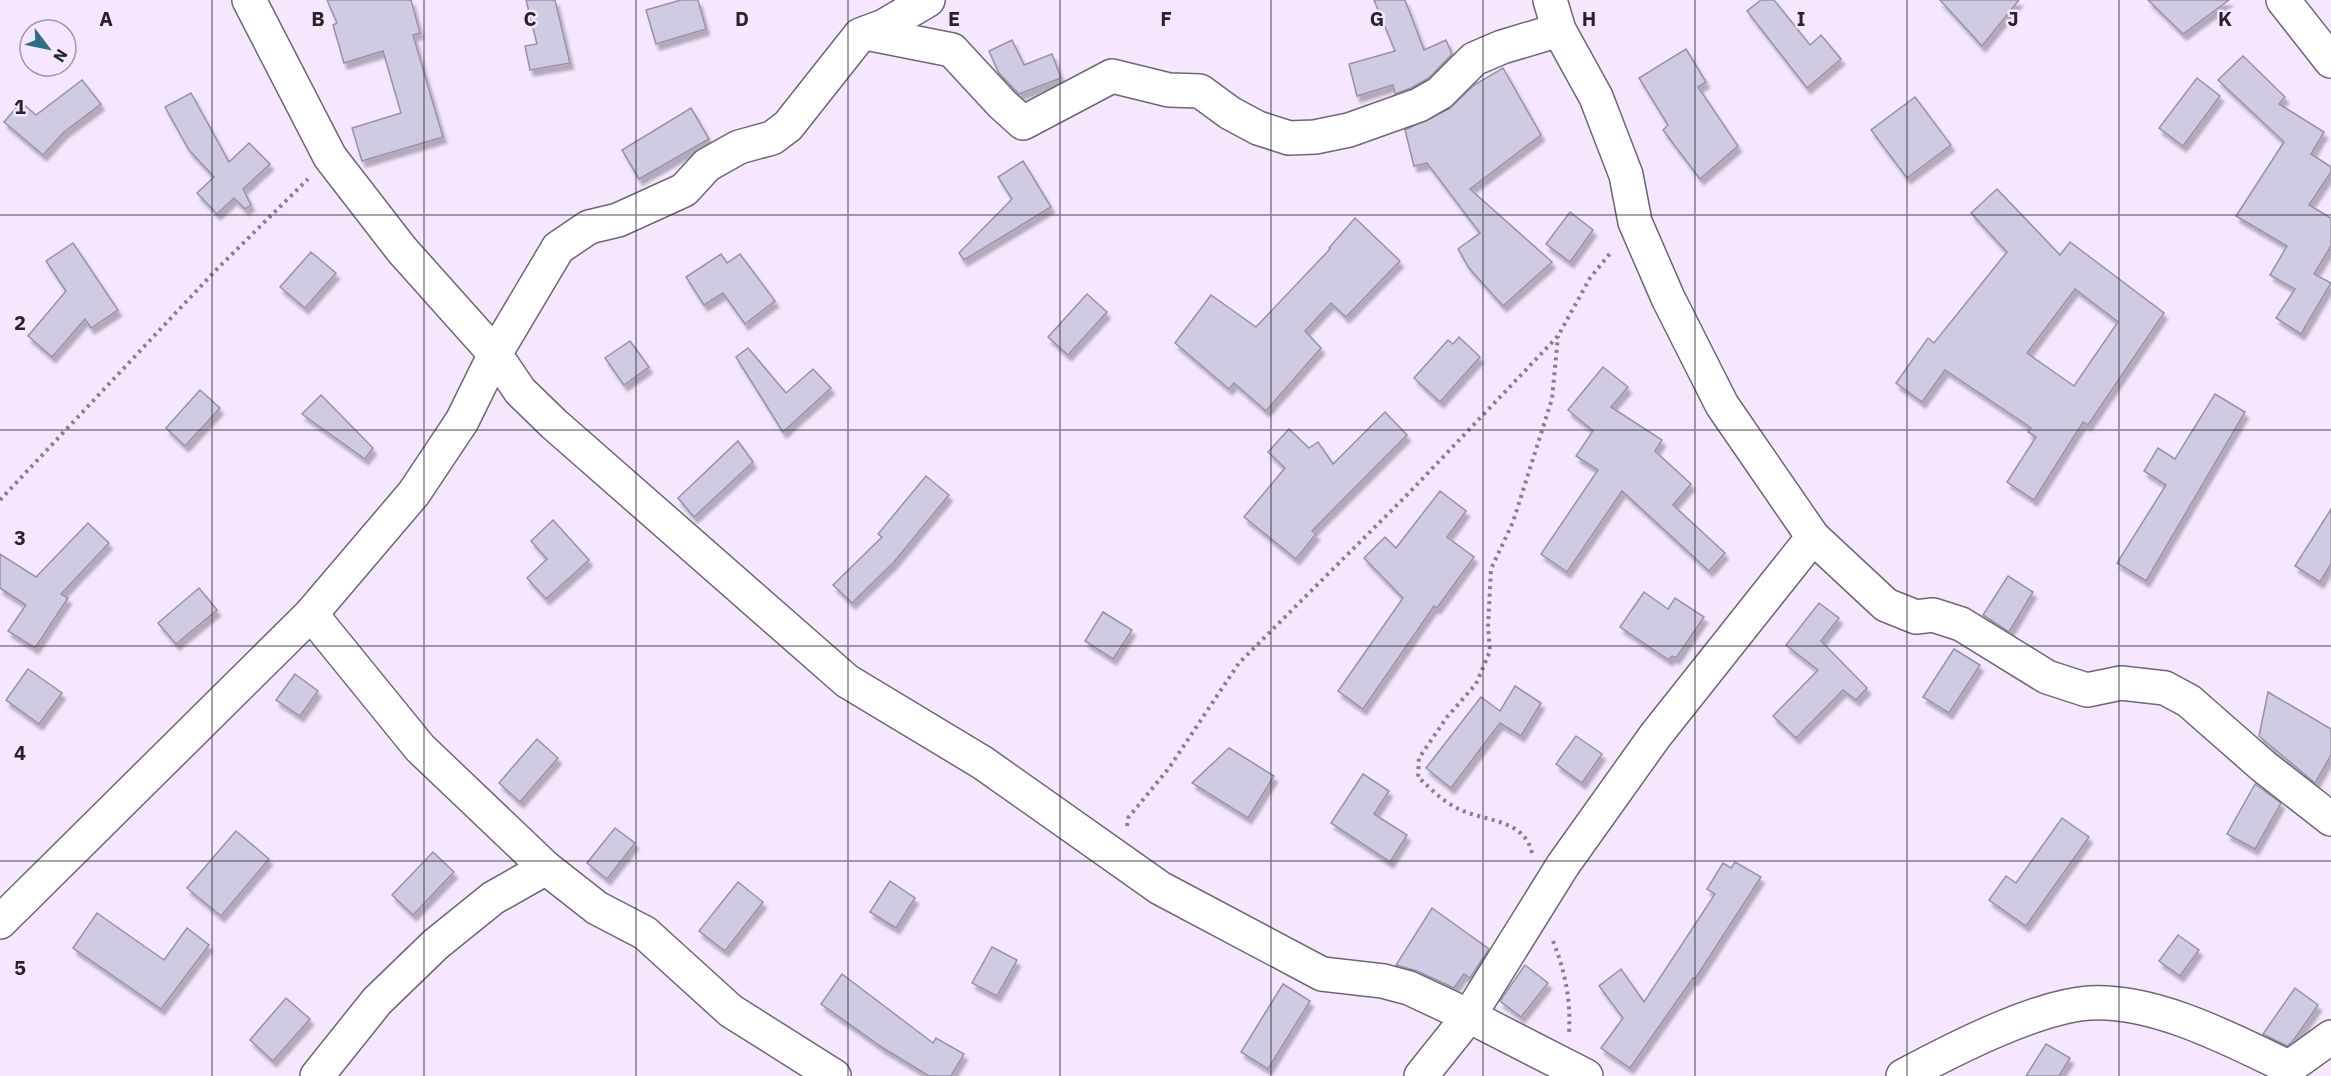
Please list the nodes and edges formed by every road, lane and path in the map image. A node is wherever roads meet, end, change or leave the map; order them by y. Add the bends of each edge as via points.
1 (249, 0) edge
2 (928, 0) edge
3 (2283, 0) edge
4 (1555, 15) edge
5 (866, 33) junction
6 (2331, 61) edge
7 (330, 157) junction
8 (1635, 222) junction
9 (1558, 336) junction
10 (495, 354) junction
11 (0, 500) edge
12 (1813, 537) junction
13 (311, 614) junction
14 (2331, 819) edge
15 (1120, 862) junction
16 (546, 868) junction
17 (1539, 905) junction
18 (0, 922) edge
19 (1469, 1016) junction
20 (2331, 1037) edge
21 (1580, 1073) edge
22 (317, 1076) edge
23 (834, 1076) edge
24 (1421, 1076) edge
25 (1903, 1076) edge

1 - 7 street
2 - 5 street
3 - 6 street
4 - 5 street via 1474,59 1440,93 1419,105 1349,130 1289,138 1258,128 1200,91 1169,90 1112,76 1023,123 952,50
4 - 8 street via 1596,97 1626,175
5 - 10 street via 860,35 788,126 772,138 739,147 708,165 684,190 618,220 589,227 558,248
7 - 10 street via 402,250
7 - 11 path via 216,270
8 - 9 path via 1590,278
8 - 12 street via 1722,405
9 - 15 path via 1239,663 1169,768 1128,818
9 - 17 path via 1552,399 1513,522 1491,569 1490,651 1476,684 1419,758 1418,777 1459,810 1510,825 1530,843
10 - 13 street via 462,421 414,493
10 - 15 street via 520,391 554,424 847,681 983,764
12 - 14 street via 1886,605 1916,617 1933,615 1961,624 2047,677 2087,690 2121,683 2165,688 2189,701
12 - 17 street via 1655,736
13 - 16 street via 420,748
13 - 18 street
15 - 19 street via 1160,888 1322,974 1409,988
16 - 22 street via 493,898 436,944 376,1001
16 - 23 street via 597,908 645,933 731,1011
17 - 19 street
17 - 21 path via 1565,972 1570,1014 1568,1054
19 - 21 street
19 - 24 street
20 - 25 street via 2291,1066 2148,1009 2090,1003 2043,1011

